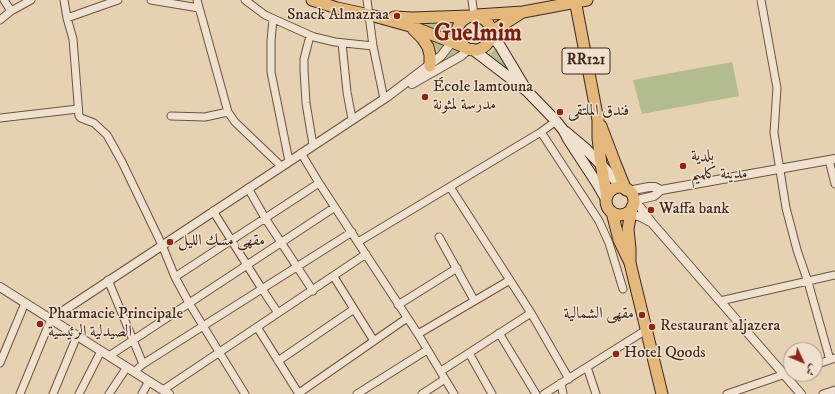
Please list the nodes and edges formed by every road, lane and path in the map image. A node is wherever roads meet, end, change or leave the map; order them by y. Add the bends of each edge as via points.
1 (4, 0) edge
2 (31, 0) edge
3 (64, 0) edge
4 (118, 0) edge
5 (151, 0) edge
6 (197, 0) edge
7 (245, 0) edge
8 (312, 0) edge
9 (367, 0) edge
10 (472, 0) edge
11 (587, 0) edge
12 (761, 0) edge
13 (576, 1) edge
14 (199, 8) junction
15 (12, 11) junction
16 (523, 12) junction
17 (372, 16) junction
18 (473, 16) junction
19 (67, 18) junction
20 (273, 19) junction
21 (0, 20) edge
22 (410, 26) junction
23 (457, 29) junction
24 (491, 33) junction
25 (310, 36) junction
26 (451, 42) junction
27 (342, 43) junction
28 (373, 46) junction
29 (469, 49) junction
30 (430, 66) junction
31 (527, 91) junction
32 (385, 98) junction
33 (78, 109) junction
34 (228, 112) junction
35 (171, 116) dead end
36 (0, 118) edge
37 (352, 119) junction
38 (598, 120) junction
39 (556, 121) junction
40 (564, 131) junction
41 (541, 132) junction
42 (313, 145) junction
43 (301, 153) junction
44 (832, 159) edge
45 (289, 161) junction
46 (601, 164) junction
47 (281, 166) junction
48 (780, 168) junction
49 (319, 183) junction
50 (835, 184) edge
51 (450, 187) junction
52 (248, 188) junction
53 (661, 190) junction
54 (651, 197) junction
55 (607, 199) junction
56 (629, 201) junction
57 (335, 207) junction
58 (213, 211) junction
59 (612, 212) junction
60 (644, 212) junction
61 (265, 218) junction
62 (652, 223) junction
63 (352, 232) junction
64 (439, 237) dead end
65 (231, 240) junction
66 (282, 242) junction
67 (358, 242) junction
68 (162, 245) junction
69 (366, 254) junction
70 (630, 263) junction
71 (247, 265) junction
72 (297, 266) junction
73 (457, 268) junction
74 (835, 275) edge
75 (175, 277) junction
76 (334, 277) junction
77 (108, 280) junction
78 (510, 280) junction
79 (808, 282) junction
80 (262, 289) junction
81 (623, 289) dead end
82 (1, 290) edge
83 (313, 290) junction
84 (474, 300) junction
85 (720, 301) junction
86 (25, 303) junction
87 (189, 303) junction
88 (398, 305) junction
89 (354, 310) junction
90 (278, 313) junction
91 (531, 313) junction
92 (407, 318) junction
93 (51, 319) junction
94 (203, 326) junction
95 (257, 327) junction
96 (646, 330) junction
97 (418, 334) junction
98 (499, 334) junction
99 (77, 336) junction
100 (134, 340) junction
101 (374, 342) junction
102 (427, 350) junction
103 (102, 351) junction
104 (219, 352) junction
105 (469, 353) junction
106 (109, 356) junction
107 (832, 359) edge
108 (278, 361) junction
109 (0, 363) edge
110 (143, 364) junction
111 (587, 367) junction
112 (130, 369) junction
113 (783, 370) edge
114 (441, 371) junction
115 (783, 375) edge
116 (445, 379) junction
117 (569, 379) junction
118 (149, 381) junction
119 (793, 382) edge
120 (561, 383) junction
121 (835, 390) edge
122 (166, 392) edge
123 (20, 394) edge
124 (52, 394) edge
125 (79, 394) edge
126 (109, 394) edge
127 (142, 394) edge
128 (245, 394) edge
129 (299, 394) edge
130 (358, 394) edge
131 (422, 394) edge
132 (454, 394) edge
133 (492, 394) edge
134 (536, 394) edge
135 (544, 394) edge
136 (563, 394) edge
137 (596, 394) edge
138 (662, 394) edge
139 (727, 394) edge
140 (801, 394) edge
141 (823, 394) edge

1 - 15 street
2 - 15 street
3 - 19 street
4 - 19 street
5 - 14 street
6 - 14 street
7 - 20 street
8 - 17 main road
9 - 17 street
10 - 18 street
11 - 13 main road
12 - 48 street via 777,88 774,134
13 - 16 main road
13 - 38 main road, RR121
14 - 34 street
15 - 21 street
16 - 18 main road
16 - 24 main road
17 - 18 main road
17 - 22 main road
17 - 28 street
18 - 23 main road via 461,21
18 - 24 main road via 487,21
19 - 33 street via 74,39
20 - 25 street
20 - 45 street via 272,72
22 - 26 main road
22 - 30 main road via 428,47
23 - 26 street
23 - 29 main road via 462,45
24 - 29 main road via 483,48
24 - 31 main road
25 - 27 street
25 - 42 street via 304,70
26 - 29 main road
26 - 30 street
27 - 28 street
27 - 37 street
28 - 32 street
29 - 31 main road
29 - 32 street via 461,56
30 - 32 street
31 - 39 main road
32 - 37 street
33 - 36 street
33 - 68 street via 81,118 94,123 107,135
34 - 35 street via 205,117
34 - 47 street via 235,122
37 - 42 street
38 - 46 main road, RR121
38 - 56 main road, RR121
39 - 40 main road
39 - 41 street
40 - 46 main road
40 - 55 main road
41 - 51 street
41 - 81 street via 599,221
42 - 43 street
43 - 45 street
43 - 49 street
44 - 48 street
44 - 50 street
45 - 47 street
46 - 55 main road, RR121
46 - 56 main road
47 - 52 street
48 - 53 street
48 - 79 street via 786,208
49 - 57 street
49 - 61 street
51 - 67 street
51 - 78 street
52 - 58 street
52 - 61 street
53 - 54 street
53 - 56 street via 650,187
54 - 56 street
54 - 60 street via 644,205
55 - 56 main road via 613,190 618,188
55 - 59 main road, RR121
56 - 59 main road via 619,215
56 - 60 street
56 - 62 street
56 - 70 main road, RR121
57 - 63 street
57 - 66 street
58 - 65 street
58 - 68 street
59 - 70 main road, RR121 via 619,240
60 - 62 street
61 - 65 street
61 - 66 street
62 - 85 street
63 - 67 street
63 - 72 street
64 - 73 street
65 - 71 street
65 - 75 street
66 - 71 street
66 - 72 street
67 - 69 street
68 - 75 street
68 - 77 street
69 - 76 street
69 - 88 street
70 - 96 main road, RR121
71 - 80 street
71 - 87 street
72 - 80 street
72 - 83 street
73 - 84 street
73 - 88 street
74 - 79 street
75 - 87 street
76 - 83 street
76 - 89 street
77 - 93 street
77 - 100 street
78 - 84 street
78 - 91 street
79 - 85 street
79 - 107 street
80 - 90 street
80 - 94 street
82 - 86 street
83 - 90 street
84 - 97 street
85 - 113 street
86 - 93 street
86 - 109 street
87 - 94 street
87 - 100 street
88 - 92 street
89 - 101 street
89 - 108 street
90 - 95 street
91 - 98 street
91 - 117 street
92 - 97 street
92 - 101 street
93 - 99 street
93 - 123 street
94 - 104 street
94 - 110 street
95 - 104 street
95 - 108 street
96 - 111 street
96 - 138 main road, RR121
97 - 102 street
98 - 105 street
98 - 134 street
99 - 103 street
99 - 124 street
100 - 106 street
100 - 110 street
101 - 129 street
102 - 114 street
102 - 130 street
103 - 106 street
103 - 125 street
104 - 122 street
104 - 128 street
105 - 114 street
105 - 133 street
106 - 112 street
108 - 129 street
110 - 112 street
111 - 117 street
111 - 137 street
112 - 118 street
112 - 126 street
114 - 116 street
115 - 139 street
116 - 131 street
116 - 132 street
117 - 120 street
118 - 122 street
118 - 127 street
119 - 140 street
120 - 135 street
120 - 136 street
121 - 141 street

